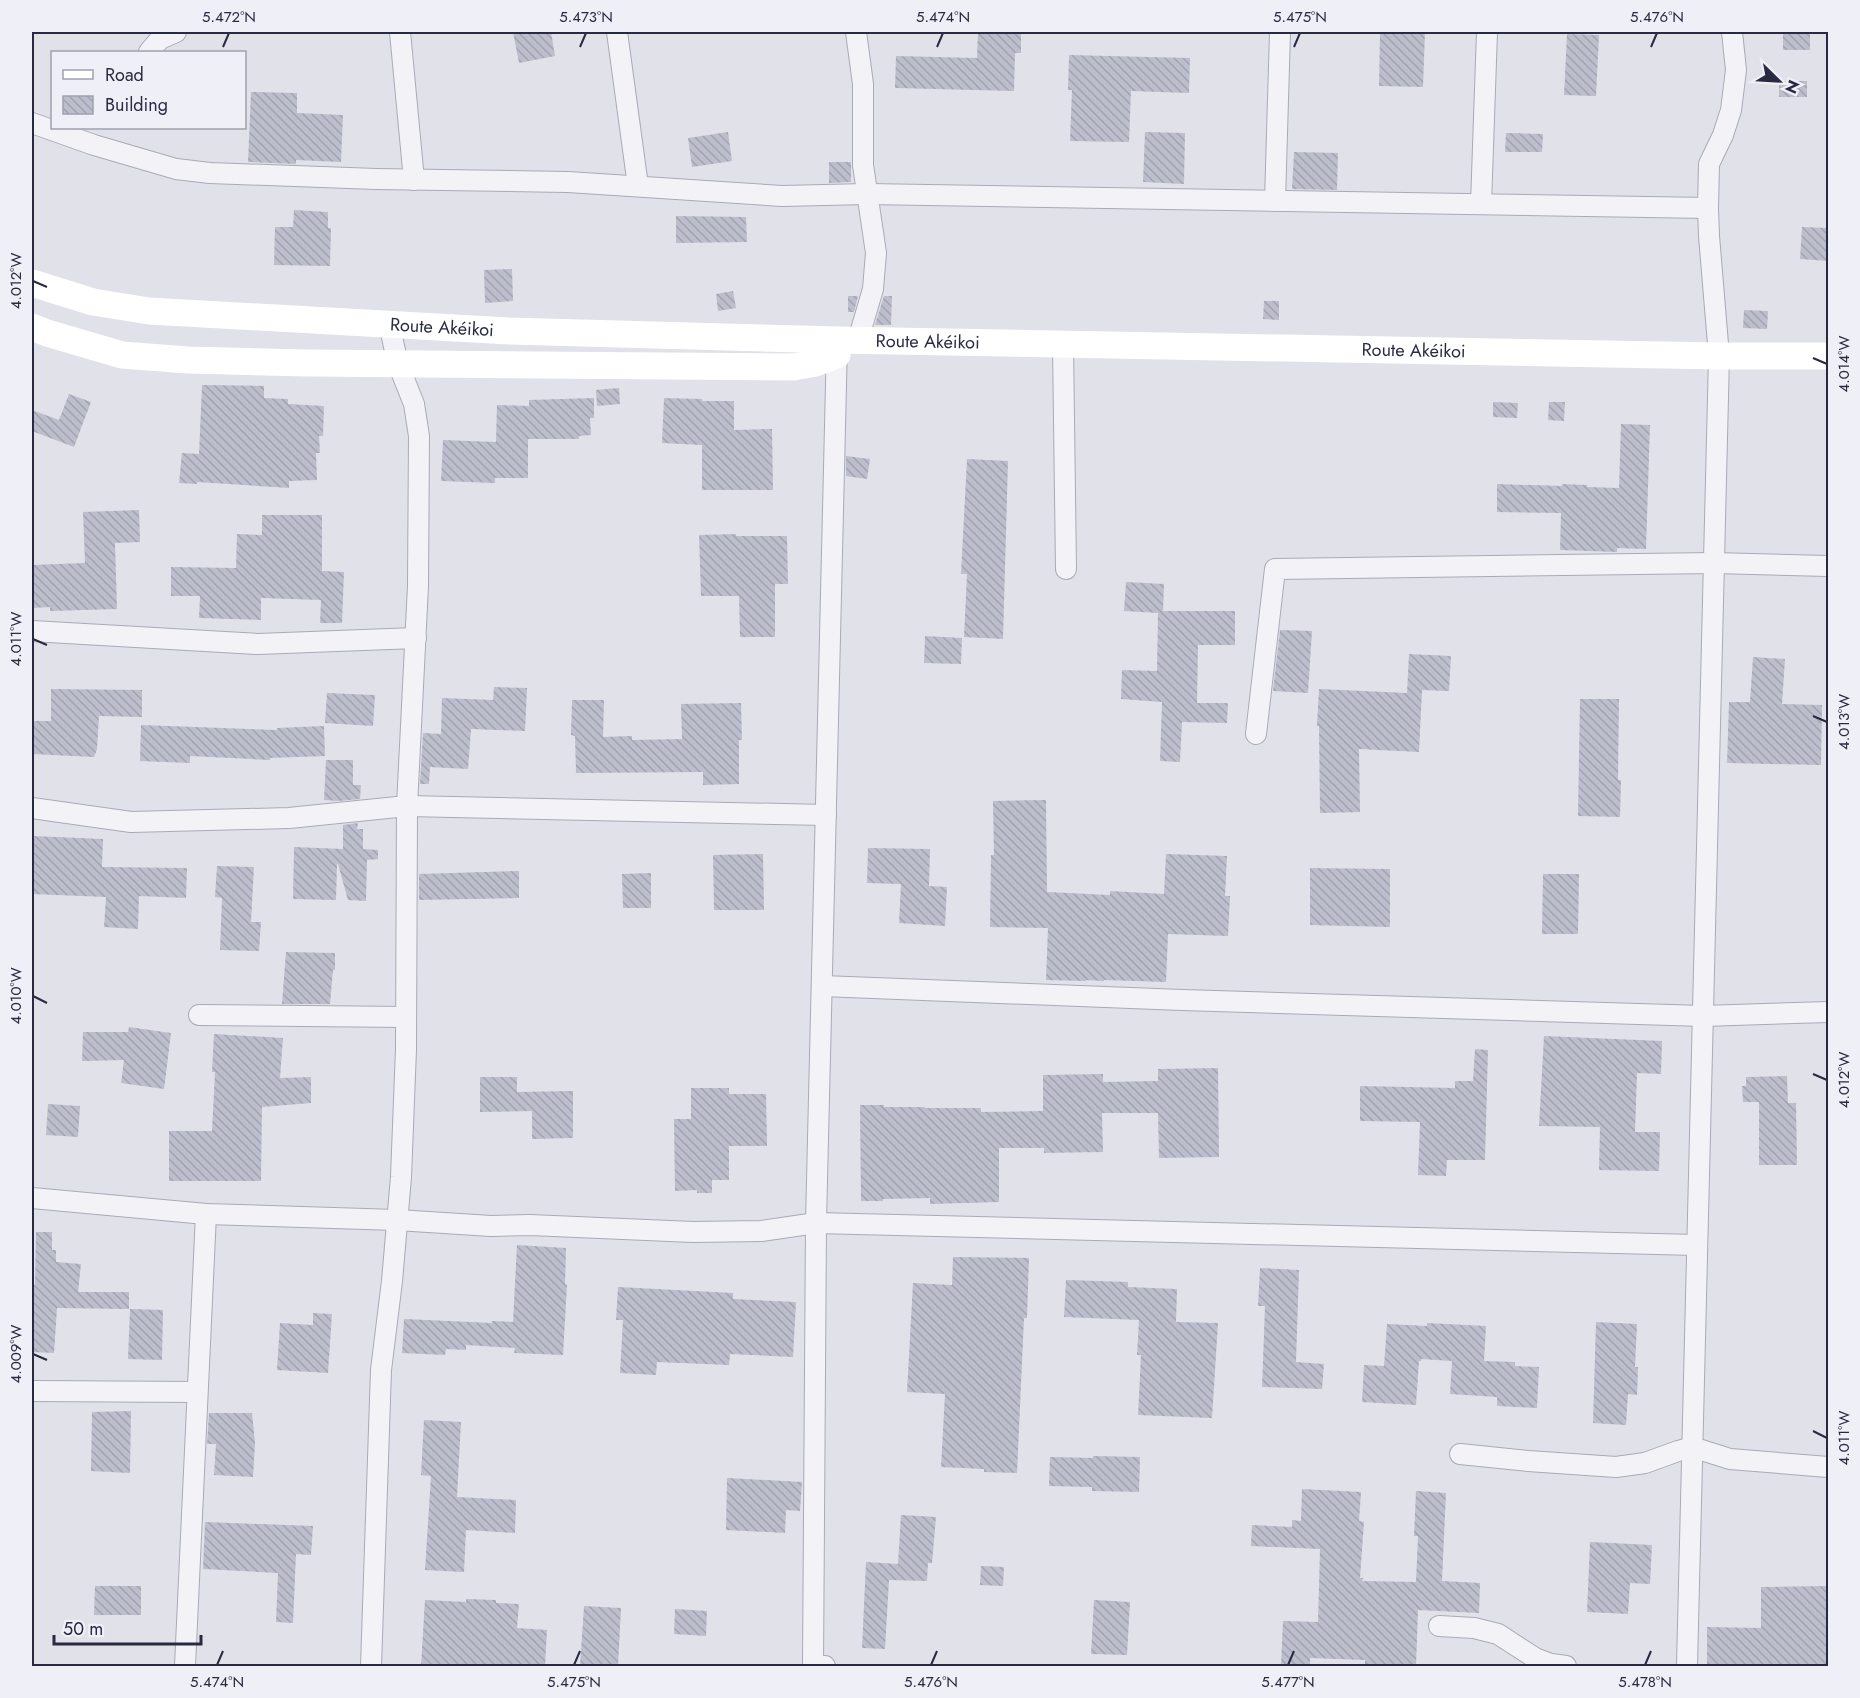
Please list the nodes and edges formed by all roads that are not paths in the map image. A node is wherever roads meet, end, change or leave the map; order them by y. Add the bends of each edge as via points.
1 (177, 32) edge
2 (400, 32) edge
3 (617, 32) edge
4 (856, 32) edge
5 (1280, 32) edge
6 (1487, 32) edge
7 (1732, 32) edge
8 (150, 51) edge
9 (32, 123) edge
10 (51, 127) edge
11 (62, 129) edge
12 (97, 136) edge
13 (414, 180) junction
14 (638, 186) junction
15 (867, 194) junction
16 (1275, 201) junction
17 (1481, 204) junction
18 (1707, 208) junction
19 (32, 283) edge
20 (389, 324) junction
21 (32, 327) edge
22 (1063, 344) junction
23 (844, 345) junction
24 (1719, 356) junction
25 (1828, 356) edge
26 (398, 364) junction
27 (1714, 563) junction
28 (1828, 566) edge
29 (1066, 569) dead end
30 (32, 631) edge
31 (416, 638) junction
32 (1256, 734) dead end
33 (407, 806) junction
34 (32, 808) edge
35 (826, 815) junction
36 (822, 986) junction
37 (1828, 1012) edge
38 (199, 1015) dead end
39 (1703, 1016) junction
40 (406, 1017) junction
41 (32, 1198) edge
42 (206, 1214) junction
43 (397, 1220) junction
44 (816, 1223) junction
45 (1697, 1245) junction
46 (32, 1391) edge
47 (197, 1392) junction
48 (1692, 1447) junction
49 (1460, 1454) dead end
50 (1828, 1467) edge
51 (1439, 1626) dead end
52 (185, 1666) edge
53 (371, 1666) edge
54 (825, 1666) edge
55 (1566, 1666) edge
56 (1687, 1666) edge

1 - 8 street via 160,39
2 - 13 street
3 - 14 street
4 - 15 street via 863,84
5 - 16 street
6 - 17 street
7 - 18 street via 1736,70 1731,110 1708,164
9 - 10 street
11 - 12 street
12 - 13 street via 177,169
13 - 14 street
14 - 15 street via 782,196
15 - 16 street
15 - 23 street via 876,253 873,289
16 - 17 street
17 - 18 street
18 - 24 street
19 - 20 street, Route Akéikoi via 93,302 148,311
20 - 23 street, Route Akéikoi
20 - 26 street
21 - 26 street, Route Akéikoi via 122,355
22 - 23 street, Route Akéikoi
22 - 24 street, Route Akéikoi
22 - 29 street
23 - 26 street, Route Akéikoi via 816,363 794,367
23 - 35 street
24 - 25 street, Route Akéikoi
24 - 27 street
26 - 31 street via 414,404 419,436
27 - 28 street
27 - 32 street via 1275,568
27 - 39 street
30 - 31 street via 258,644
31 - 33 street
33 - 34 street via 289,818 131,822
33 - 35 street
33 - 40 street
35 - 36 street
36 - 39 street
36 - 44 street
37 - 39 street
38 - 40 street
39 - 45 street
40 - 43 street
41 - 42 street
42 - 43 street
42 - 47 street
43 - 44 street via 693,1232 761,1231
43 - 53 street via 381,1370
44 - 45 street
44 - 54 street via 813,1666
45 - 48 street
46 - 47 street
47 - 52 street
48 - 49 street via 1645,1463 1616,1467
48 - 50 street via 1730,1459
48 - 56 street
51 - 55 street via 1498,1634 1535,1658

